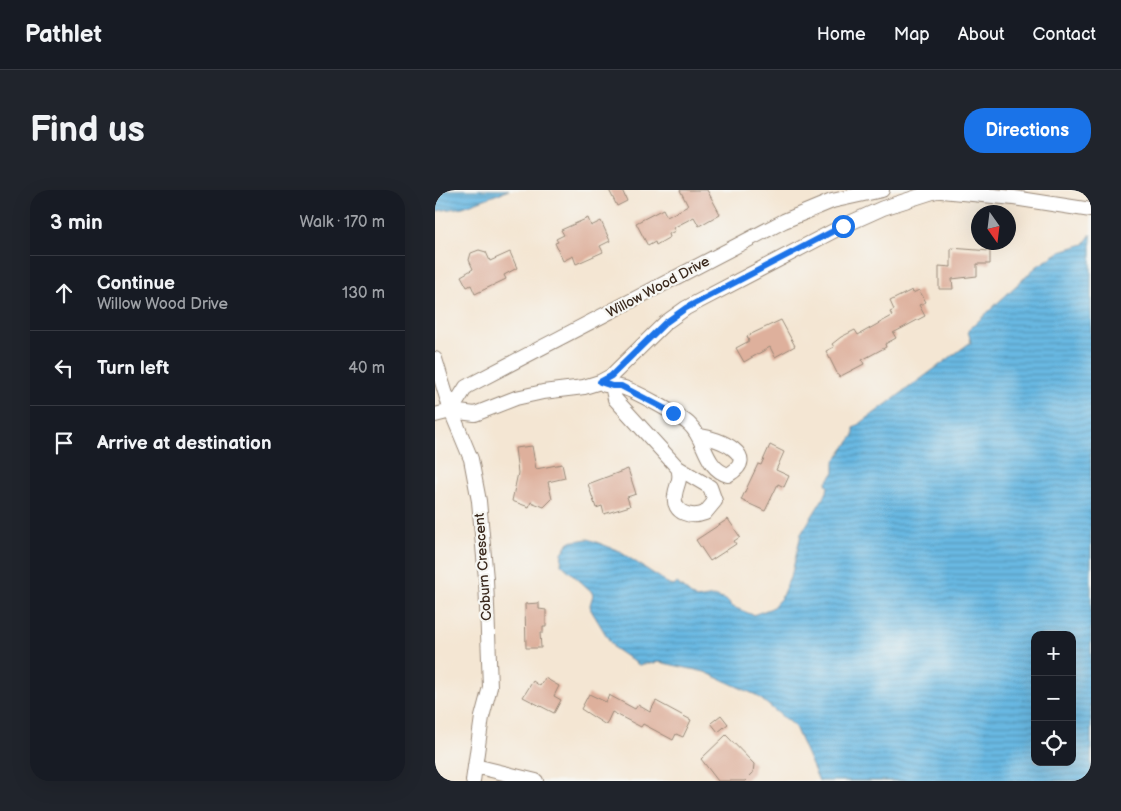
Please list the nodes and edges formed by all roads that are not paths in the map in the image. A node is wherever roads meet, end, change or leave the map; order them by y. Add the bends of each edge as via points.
1 (882, 190) edge
2 (934, 190) edge
3 (866, 191) edge
4 (987, 193) edge
5 (1091, 210) edge
6 (435, 359) edge
7 (606, 384) junction
8 (451, 411) junction
9 (435, 415) edge
10 (700, 436) dead end
11 (678, 468) dead end
12 (475, 766) junction
13 (473, 781) edge
14 (536, 781) edge

1 - 3 street, Willow Wood Drive
2 - 4 street
2 - 7 street via 843,226 686,308 665,323
3 - 8 street, Willow Wood Drive via 784,221 466,387
4 - 5 street
6 - 8 street, Coburn Crescent
7 - 8 street via 516,398 475,414
7 - 10 street via 621,386 673,413
7 - 11 street via 615,399
8 - 9 street
8 - 12 street, Coburn Crescent via 471,459 479,501 486,580 490,687
12 - 13 street, Coburn Crescent
12 - 14 street

